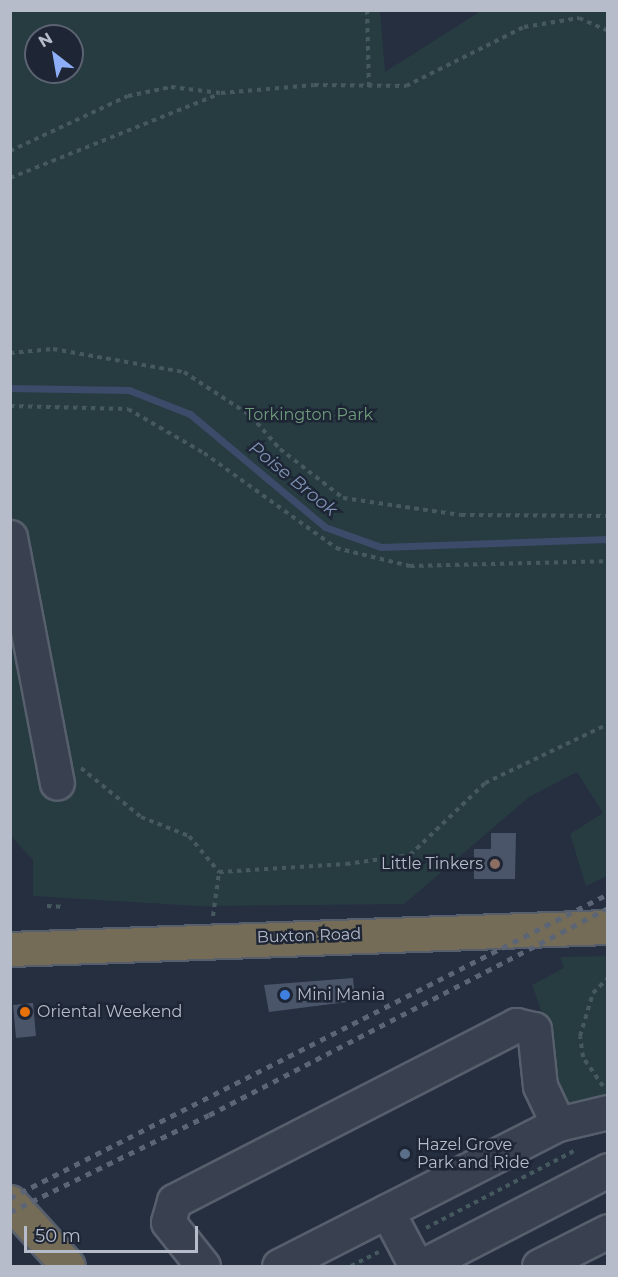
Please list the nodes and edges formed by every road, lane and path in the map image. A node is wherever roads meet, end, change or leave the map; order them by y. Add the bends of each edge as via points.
1 (367, 10) edge
2 (608, 31) edge
3 (369, 88) junction
4 (221, 93) junction
5 (10, 151) edge
6 (10, 178) edge
7 (10, 353) edge
8 (10, 406) edge
9 (608, 516) edge
10 (10, 537) edge
11 (608, 561) edge
12 (608, 724) edge
13 (65, 771) joint
14 (219, 872) junction
15 (47, 906) dead end
16 (65, 906) dead end
17 (608, 927) edge
18 (210, 939) junction
19 (13, 950) edge
20 (608, 978) edge
21 (608, 1092) edge
22 (608, 1112) edge
23 (567, 1137) junction
24 (608, 1170) edge
25 (10, 1202) edge
26 (387, 1211) junction
27 (608, 1231) edge
28 (409, 1253) edge
29 (68, 1266) edge
30 (203, 1266) edge
31 (279, 1266) edge
32 (351, 1266) edge
33 (422, 1266) edge
34 (539, 1266) edge

1 - 3 path
2 - 3 path via 579,18 524,27 406,86
3 - 4 path via 314,85
4 - 5 path via 171,87 128,96
4 - 6 path
7 - 9 path via 52,349 184,372 251,416 280,449 343,498 461,515
8 - 11 path via 128,409 204,453 336,548 410,566
10 - 13 lane
12 - 14 path via 485,783 410,855
13 - 14 path via 141,816 189,836
14 - 18 path
15 - 16 path
17 - 18 highway, Buxton Road
18 - 19 highway, Buxton Road
20 - 21 path via 593,993 580,1036 583,1057
22 - 23 lane
23 - 26 lane
23 - 28 path
23 - 30 lane via 540,1086 534,1029 516,1024 174,1201 168,1222
24 - 33 lane
25 - 29 highway
26 - 28 lane
26 - 31 lane
27 - 34 lane
28 - 32 path

